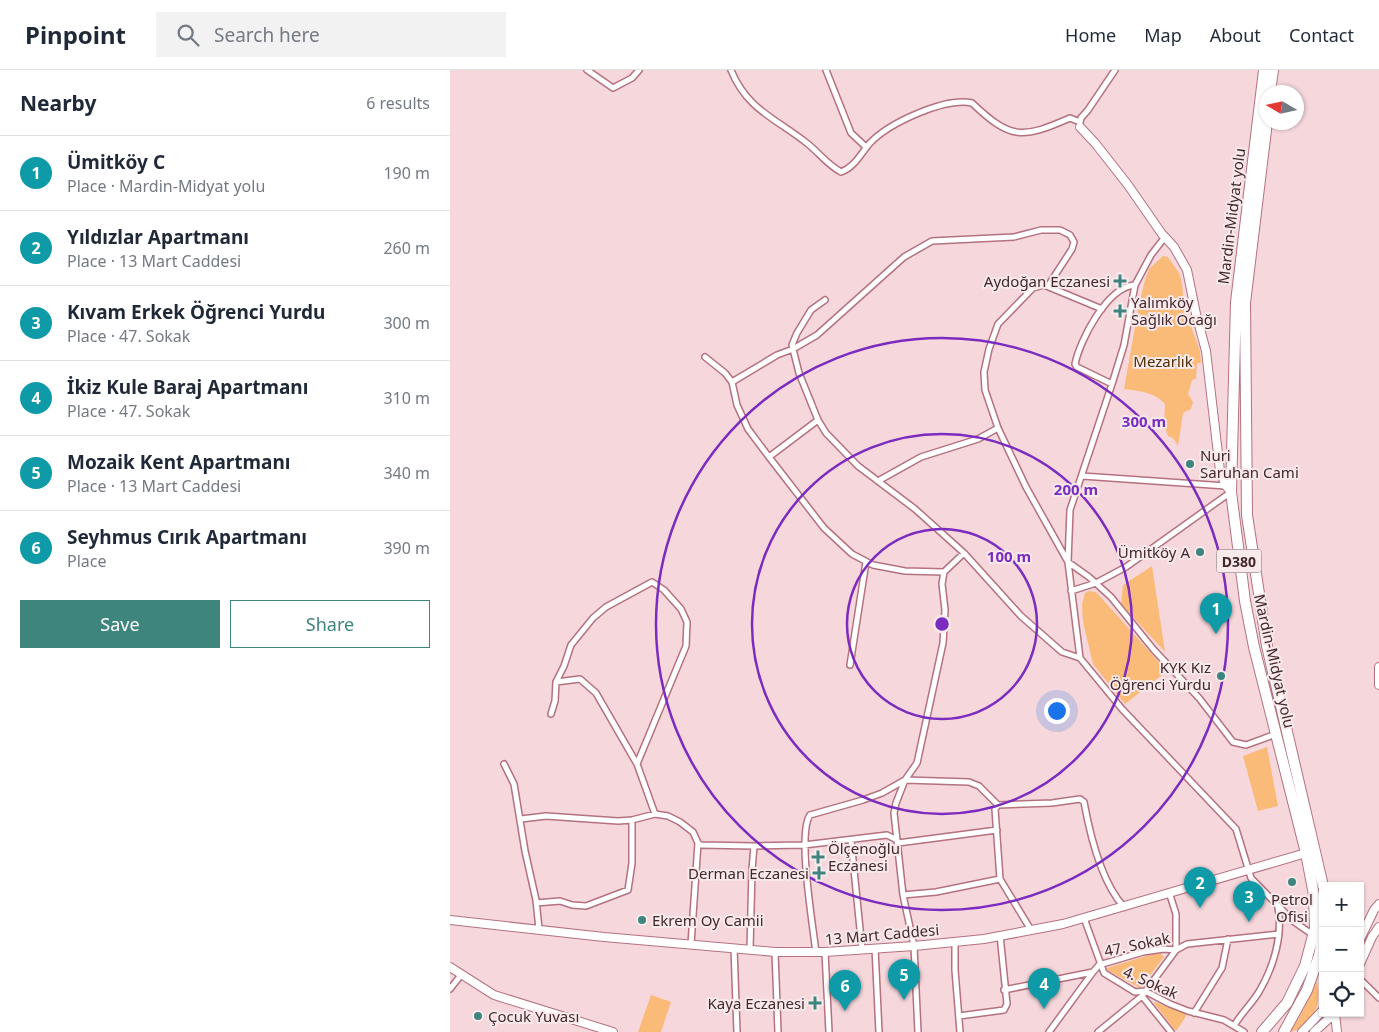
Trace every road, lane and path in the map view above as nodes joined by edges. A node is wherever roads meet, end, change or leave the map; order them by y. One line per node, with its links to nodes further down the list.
1 (587, 70): 2 (street)
2 (638, 70)
3 (731, 70): 11 (street)
4 (826, 70): 11 (street)
5 (1114, 70): 9 (street)
6 (1264, 70): 26 (highway, Mardin-Midyat yolu / D380)
7 (1273, 70): 8 (highway)
8 (1271, 85)
9 (1080, 125): 11 (street); 12 (street)
10 (1266, 130): 56 (highway, Mardin-Midyat yolu / D380)
11 (866, 148)
12 (1165, 237): 13 (street); 26 (street)
13 (1135, 285): 16 (street); 20 (street)
14 (1048, 286): 16 (street); 17 (street); 22 (street)
15 (825, 300): 17 (street)
16 (1102, 309): 20 (street)
17 (793, 350): 19 (street); 21 (street)
18 (705, 356): 19 (street)
19 (732, 382): 23 (street)
20 (1112, 384): 24 (street)
21 (818, 420): 23 (street); 25 (street)
22 (998, 428): 25 (street); 29 (street)
23 (769, 457): 28 (street)
24 (1082, 476): 26 (street); 29 (street)
25 (878, 481): 27 (street)
26 (1229, 489): 31 (street); 39 (highway, Mardin-Midyat yolu / D380)
27 (964, 553): 30 (street); 33 (street)
28 (866, 562): 30 (street); 34 (street)
29 (1068, 562): 31 (street); 32 (street)
30 (944, 572): 42 (street)
31 (1096, 583): 32 (street); 39 (street)
32 (1072, 591): 33 (street)
33 (1080, 658): 54 (street)
34 (850, 665)
35 (1379, 667): 37 (street)
36 (556, 682): 38 (street); 41 (street); 41 (street)
37 (1379, 685)
38 (551, 714)
39 (1277, 734): 53 (highway, Mardin-Midyat yolu / D380)
40 (504, 764): 45 (street)
41 (637, 764): 44 (street)
42 (905, 780): 43 (street); 49 (street); 51 (street)
43 (998, 805): 47 (street); 62 (street)
44 (655, 814): 46 (street); 50 (street)
45 (521, 819): 46 (street); 59 (street)
46 (632, 820): 59 (street)
47 (997, 830): 49 (street); 55 (street)
48 (851, 840): 49 (street); 51 (street); 79 (street)
49 (897, 841): 58 (street)
50 (698, 843): 52 (street); 74 (street)
51 (804, 845): 52 (street); 83 (street)
52 (754, 846): 78 (street)
53 (1306, 853): 54 (street, 13 Mart Caddesi); 70 (highway, Mardin-Midyat yolu / D380)
54 (1249, 870): 57 (street, 13 Mart Caddesi); 61 (street)
55 (1000, 879): 58 (street); 67 (street)
56 (1322, 882)
57 (1169, 892): 62 (street, 13 Mart Caddesi); 80 (street)
58 (903, 895): 75 (street)
59 (536, 903): 66 (street)
60 (1379, 904): 68 (street)
61 (1277, 906): 69 (street); 70 (street)
62 (1124, 907): 63 (street, 13 Mart Caddesi)
63 (1084, 918): 67 (street, 13 Mart Caddesi); 85 (street, 4. Sokak)
64 (450, 920): 66 (street, 13 Mart Caddesi)
65 (1379, 927): 84 (street)
66 (539, 929): 74 (street, 13 Mart Caddesi)
67 (1031, 930): 71 (street, 13 Mart Caddesi)
68 (1364, 931)
69 (1279, 934): 72 (street, 47. Sokak); 99 (street)
70 (1318, 934): 111 (highway, Mardin-Midyat yolu / D380); 112 (highway, Mardin-Midyat yolu / D380)
71 (1000, 935): 73 (street, 13 Mart Caddesi); 91 (street)
72 (1228, 939): 80 (street, 47. Sokak); 94 (street)
73 (955, 942): 75 (street, 13 Mart Caddesi); 96 (street)
74 (691, 944): 76 (street, 13 Mart Caddesi)
75 (914, 946): 77 (street, 13 Mart Caddesi); 105 (street)
76 (734, 947): 78 (street, 13 Mart Caddesi); 101 (street)
77 (874, 948): 79 (street, 13 Mart Caddesi); 104 (street)
78 (750, 949): 81 (street, 13 Mart Caddesi)
79 (862, 949): 82 (street, 13 Mart Caddesi)
80 (1176, 950): 85 (street, 47. Sokak); 92 (street)
81 (775, 952): 83 (street, 13 Mart Caddesi); 102 (street)
82 (825, 952): 83 (street, 13 Mart Caddesi); 103 (street)
83 (816, 953)
84 (1364, 955)
85 (1099, 965): 87 (street, 47. Sokak); 92 (street, 4. Sokak)
86 (450, 967): 88 (street)
87 (1093, 972): 91 (street, 47. Sokak); 107 (street)
88 (461, 975): 90 (street); 100 (street)
89 (1364, 983): 93 (street)
90 (450, 988)
91 (1004, 990): 96 (street)
92 (1144, 994): 94 (street, 4. Sokak); 108 (street); 109 (street)
93 (1379, 998)
94 (1194, 1013): 99 (street, 4. Sokak)
95 (1319, 1014): 113 (street)
96 (959, 1016): 106 (street)
97 (1332, 1017): 114 (street)
98 (1336, 1017): 115 (street)
99 (1234, 1026): 110 (street, 4. Sokak)
100 (613, 1032)
101 (737, 1032)
102 (778, 1032)
103 (829, 1032)
104 (879, 1032)
105 (918, 1032)
106 (960, 1032)
107 (1049, 1032)
108 (1098, 1032)
109 (1171, 1032)
110 (1244, 1032)
111 (1262, 1032)
112 (1284, 1032)
113 (1302, 1032)
114 (1314, 1032)
115 (1338, 1032)

